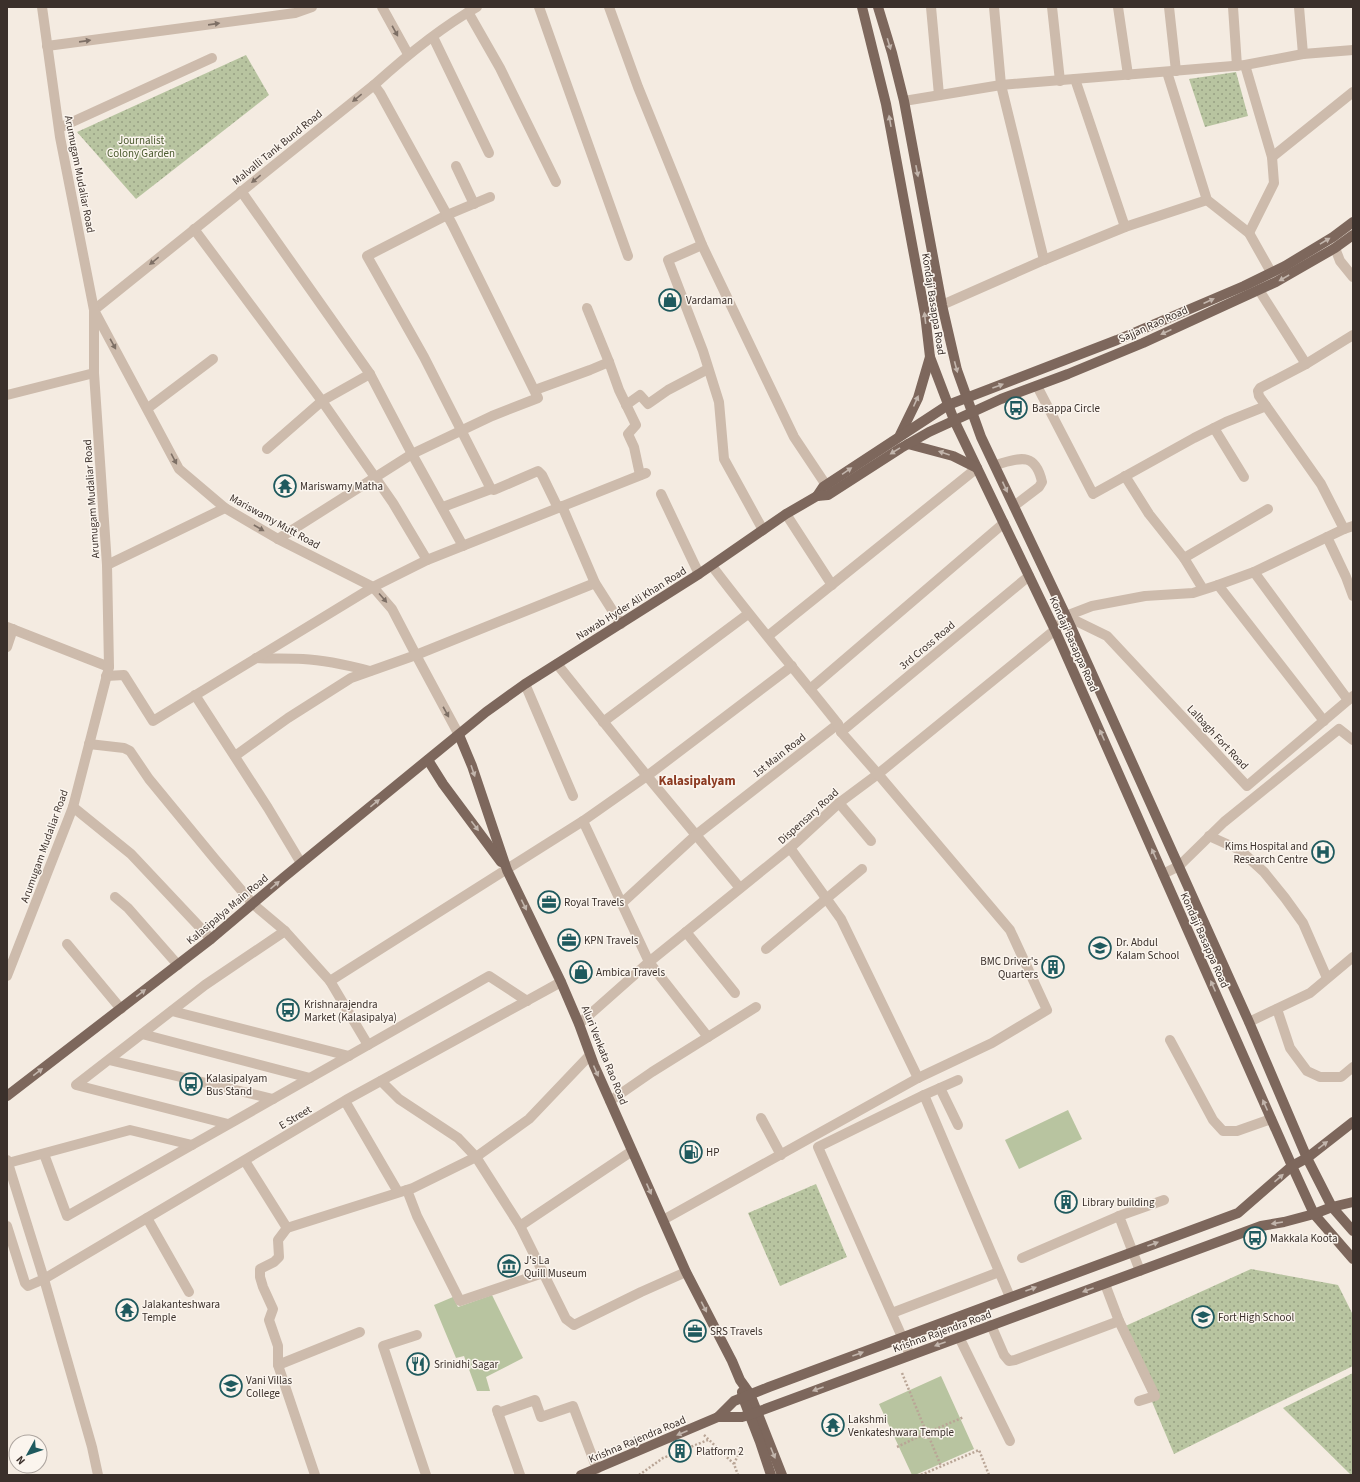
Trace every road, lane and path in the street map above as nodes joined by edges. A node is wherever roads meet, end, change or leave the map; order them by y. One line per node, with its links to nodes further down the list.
1 (42, 7): 17 (street, Arumugam Mudaliar Road)
2 (312, 7): 17 (street, one-way to 2)
3 (382, 7): 19 (street, one-way to 19)
4 (540, 7): 49 (street)
5 (609, 7): 47 (street)
6 (862, 7): 58 (main road, Kondaji Basappa Road, one-way to 6)
7 (878, 7): 31 (main road, Kondaji Basappa Road, one-way to 31)
8 (930, 7): 30 (street)
9 (994, 7): 28 (street)
10 (1052, 7): 26 (street)
11 (1118, 7): 24 (street)
12 (1169, 7): 23 (street)
13 (1233, 7): 22 (street)
14 (1299, 7): 20 (street)
15 (473, 9): 16 (street, Malvalli Tank Bund Road); 36 (street)
16 (433, 37): 19 (street, Malvalli Tank Bund Road); 33 (street)
17 (47, 46): 32 (street, Arumugam Mudaliar Road)
18 (1353, 50): 20 (street)
19 (408, 54): 27 (street, Malvalli Tank Bund Road)
20 (1303, 54): 22 (street)
21 (212, 58): 32 (street)
22 (1241, 66): 23 (street); 34 (street)
23 (1171, 71): 24 (street); 39 (street)
24 (1128, 75): 25 (street)
25 (1075, 79): 26 (street); 43 (street)
26 (1060, 81): 28 (street)
27 (374, 85): 37 (street, Malvalli Tank Bund Road, one-way to 37); 41 (street)
28 (1001, 85): 30 (street); 50 (street)
29 (1353, 92): 34 (street)
30 (940, 95): 31 (street)
31 (904, 101): 54 (main road, Kondaji Basappa Road, one-way to 54)
32 (59, 128): 56 (street, Arumugam Mudaliar Road)
33 (489, 153)
34 (1272, 157): 45 (street)
35 (456, 166): 40 (street)
36 (556, 182)
37 (241, 191): 44 (street, Malvalli Tank Bund Road); 64 (street)
38 (490, 197): 40 (street)
39 (1207, 200): 43 (street); 45 (street)
40 (474, 204): 41 (street)
41 (447, 215): 66 (street); 77 (street)
42 (1353, 222): 51 (main road, Nawab Hyder Ali Khan Road, one-way to 42)
43 (1125, 227): 50 (street)
44 (194, 229): 56 (street, Malvalli Tank Bund Road, one-way to 56); 69 (street)
45 (1249, 233): 51 (street)
46 (1353, 235): 48 (main road, Sajjan Rao Road)
47 (702, 245): 62 (street); 87 (street)
48 (1335, 248): 52 (street); 53 (main road, Sajjan Rao Road, one-way to 53)
49 (628, 256)
50 (1044, 260): 54 (street)
51 (1271, 272): 68 (main road, Nawab Hyder Ali Khan Road, one-way to 51)
52 (1353, 277)
53 (1259, 290): 61 (street); 65 (main road, Sajjan Rao Road, one-way to 65)
54 (942, 305): 68 (main road, Kondaji Basappa Road, one-way to 68)
55 (587, 308): 60 (street)
56 (94, 310): 63 (street, Arumugam Mudaliar Road); 73 (street, Mariswamy Mutt Road, one-way to 73)
57 (1353, 335): 61 (street)
58 (930, 357): 71 (main road, Kondaji Basappa Road); 78 (main road, one-way to 58)
59 (213, 359): 73 (street)
60 (609, 362): 66 (street); 70 (street)
61 (1306, 364): 72 (street)
62 (708, 369): 70 (street); 99 (street)
63 (94, 373): 67 (street); 105 (street, Arumugam Mudaliar Road)
64 (370, 374): 69 (street); 81 (street)
65 (1037, 386): 74 (main road, Sajjan Rao Road); 84 (street)
66 (534, 390): 77 (street)
67 (7, 395)
68 (966, 397): 71 (main road, Nawab Hyder Ali Khan Road); 74 (main road, Kondaji Basappa Road)
69 (322, 400): 80 (street); 86 (street)
70 (626, 404): 93 (street)
71 (948, 405): 75 (main road, Kondaji Basappa Road); 78 (main road, Nawab Hyder Ali Khan Road)
72 (1266, 406): 76 (street); 98 (street)
73 (148, 408): 94 (street, Mariswamy Mutt Road, one-way to 94)
74 (972, 412): 75 (main road, Sajjan Rao Road); 82 (main road, Kondaji Basappa Road)
75 (954, 420): 79 (main road, Nawab Hyder Ali Khan Road); 83 (main road, Kondaji Basappa Road)
76 (1214, 428): 84 (street); 85 (street)
77 (460, 431): 81 (street); 88 (street)
78 (899, 437): 87 (main road, Nawab Hyder Ali Khan Road, one-way to 78)
79 (908, 444): 83 (main road, one-way to 79); 90 (main road, Nawab Hyder Ali Khan Road, one-way to 90)
80 (267, 449)
81 (412, 454): 86 (street); 92 (street)
82 (995, 465): 91 (main road, Kondaji Basappa Road, one-way to 91); 91 (street)
83 (977, 468): 97 (main road, Kondaji Basappa Road); 111 (street)
84 (1125, 476): 103 (street)
85 (1244, 477)
86 (375, 479): 101 (street); 104 (street)
87 (826, 485): 90 (main road, Nawab Hyder Ali Khan Road)
88 (491, 489): 92 (street); 93 (street)
89 (661, 494): 108 (street)
90 (817, 496): 96 (main road, Nawab Hyder Ali Khan Road)
91 (1014, 506): 117 (main road, Kondaji Basappa Road)
92 (443, 507): 102 (street)
93 (560, 507): 102 (street); 110 (street)
94 (225, 508): 101 (street, Mariswamy Mutt Road, one-way to 101); 105 (street)
95 (1268, 509): 103 (street)
96 (786, 514): 99 (main road, Nawab Hyder Ali Khan Road); 111 (street)
97 (1004, 523): 109 (main road, Kondaji Basappa Road); 130 (street)
98 (1348, 528): 100 (street)
99 (763, 530): 106 (main road, Nawab Hyder Ali Khan Road)
100 (1327, 537): 107 (street); 115 (street)
101 (278, 539): 113 (street, Mariswamy Mutt Road)
102 (463, 546): 104 (street)
103 (1184, 558): 114 (street)
104 (427, 560): 113 (street)
105 (107, 565): 127 (street, Arumugam Mudaliar Road)
106 (712, 566): 108 (main road, Nawab Hyder Ali Khan Road); 116 (street)
107 (1254, 572): 112 (street); 132 (street)
108 (699, 574): 118 (main road, Nawab Hyder Ali Khan Road)
109 (1029, 576): 120 (main road, Kondaji Basappa Road); 135 (street, 3rd Cross Road)
110 (595, 582): 118 (street); 123 (street)
111 (832, 585): 121 (street)
112 (1218, 585): 114 (street); 133 (street)
113 (373, 587): 123 (street, Mariswamy Mutt Road, one-way to 123); 124 (street)
114 (1203, 589): 117 (street)
115 (1353, 596)
116 (748, 614): 121 (street); 134 (street)
117 (1066, 616): 120 (street, Dispensary Road); 133 (street, Lalbagh Fort Road); 152 (main road, Kondaji Basappa Road)
118 (621, 624): 125 (main road, Nawab Hyder Ali Khan Road)
119 (10, 628): 122 (street); 127 (street)
120 (1055, 630): 141 (street, Dispensary Road); 155 (main road, Kondaji Basappa Road, one-way to 120)
121 (768, 636): 126 (street)
122 (7, 647)
123 (416, 655): 128 (street); 136 (street, Mariswamy Mutt Road, one-way to 136)
124 (256, 658): 128 (street); 131 (street)
125 (558, 664): 129 (main road, Nawab Hyder Ali Khan Road); 134 (street)
126 (792, 666): 130 (street); 142 (street)
127 (108, 671): 131 (street); 138 (street, Arumugam Mudaliar Road)
128 (370, 672): 139 (street)
129 (525, 684): 136 (main road, Nawab Hyder Ali Khan Road); 143 (street)
130 (810, 689): 135 (street)
131 (195, 695): 139 (street)
132 (1351, 698): 133 (street, Lalbagh Fort Road)
133 (1324, 721)
134 (603, 722): 142 (street)
135 (840, 728): 141 (street); 147 (street, 1st Main Road)
136 (459, 735): 140 (main road, Kalasipalya Main Road); 154 (main road, Aluri Venkata Rao Road, one-way to 154)
137 (1353, 740): 148 (street)
138 (89, 744): 145 (street, Arumugam Mudaliar Road); 160 (street)
139 (235, 756): 151 (street)
140 (428, 760): 151 (main road, Kalasipalya Main Road, one-way to 140); 154 (main road, one-way to 154)
141 (878, 774): 144 (street, Dispensary Road); 190 (street)
142 (647, 776): 146 (street); 147 (street)
143 (573, 796)
144 (839, 803): 149 (street); 150 (street, Dispensary Road)
145 (73, 807): 163 (street); 169 (street, Arumugam Mudaliar Road)
146 (583, 821): 154 (street); 159 (street)
147 (696, 835): 156 (street); 159 (street, 1st Main Road)
148 (1209, 836): 152 (street); 170 (street)
149 (871, 840)
150 (790, 848): 156 (street, Dispensary Road); 158 (street)
151 (301, 863): 160 (main road, Kalasipalya Main Road, one-way to 151)
152 (1179, 866): 155 (street); 179 (main road, Kondaji Basappa Road)
153 (862, 869): 158 (street)
154 (507, 870): 171 (street); 172 (main road, Aluri Venkata Rao Road, one-way to 172)
155 (1163, 874): 200 (main road, Kondaji Basappa Road, one-way to 155)
156 (740, 888): 162 (street, Dispensary Road)
157 (115, 897): 168 (street)
158 (826, 898): 165 (street); 190 (street)
159 (622, 903): 167 (street)
160 (253, 904): 161 (street); 163 (main road, Kalasipalya Main Road)
161 (285, 931): 171 (street); 178 (street)
162 (686, 932): 167 (street, Dispensary Road); 173 (street)
163 (211, 940): 168 (main road, Kalasipalya Main Road)
164 (67, 944): 176 (street)
165 (766, 950)
166 (1353, 956): 170 (street)
167 (649, 962): 180 (street, Dispensary Road); 182 (street)
168 (178, 965): 176 (main road, Kalasipalya Main Road, one-way to 168)
169 (7, 976)
170 (1328, 978): 177 (street)
171 (330, 981): 184 (street)
172 (561, 982): 174 (street, E Street); 180 (main road, Aluri Venkata Rao Road)
173 (735, 993)
174 (527, 1001): 184 (street); 192 (street, E Street)
175 (756, 1007): 182 (street)
176 (121, 1009): 195 (main road, Kalasipalya Main Road, one-way to 176)
177 (1276, 1009): 179 (street); 188 (street)
178 (172, 1011): 181 (street); 186 (street)
179 (1249, 1022): 209 (main road, Kondaji Basappa Road)
180 (579, 1024): 185 (main road, Aluri Venkata Rao Road)
181 (142, 1034): 187 (street); 189 (street)
182 (708, 1037): 198 (street)
183 (1170, 1040): 200 (street)
184 (368, 1045): 186 (street)
185 (590, 1055): 198 (main road, Aluri Venkata Rao Road, one-way to 198); 208 (street)
186 (350, 1056): 189 (street)
187 (109, 1060): 196 (street); 202 (street)
188 (1353, 1067)
189 (310, 1078): 196 (street)
190 (918, 1078): 207 (street)
191 (958, 1080): 193 (street)
192 (381, 1081): 197 (street, E Street); 208 (street)
193 (940, 1088): 194 (street); 203 (street)
194 (924, 1095): 230 (street); 236 (street)
195 (7, 1096)
196 (273, 1099): 202 (street)
197 (345, 1101): 210 (street, E Street); 213 (street)
198 (610, 1101): 205 (main road, Aluri Venkata Rao Road)
199 (762, 1118): 207 (street)
200 (1271, 1119): 212 (main road, Kondaji Basappa Road)
201 (1353, 1122): 209 (main road, Krishna Rajendra Road, one-way to 201)
202 (228, 1124): 204 (street)
203 (958, 1125)
204 (192, 1145): 206 (street); 206 (street)
205 (632, 1151): 220 (main road, Aluri Venkata Rao Road, one-way to 220); 222 (street)
206 (44, 1154): 211 (street)
207 (781, 1154): 220 (street)
208 (476, 1157): 213 (street); 222 (street)
209 (1307, 1158): 212 (main road, Krishna Rajendra Road); 216 (main road, Kondaji Basappa Road)
210 (245, 1161): 219 (street, E Street); 223 (street)
211 (8, 1162): 232 (street)
212 (1292, 1166): 217 (main road, Kondaji Basappa Road); 225 (main road, Krishna Rajendra Road, one-way to 212)
213 (402, 1191): 223 (street); 231 (street)
214 (1164, 1200): 218 (street)
215 (1353, 1202): 216 (main road, Krishna Rajendra Road)
216 (1332, 1206): 217 (main road, Krishna Rajendra Road); 224 (main road, Kondaji Basappa Road)
217 (1314, 1214): 227 (main road, Kondaji Basappa Road); 228 (main road, Krishna Rajendra Road, one-way to 228)
218 (1119, 1216): 225 (street); 226 (street)
219 (147, 1218): 232 (street, E Street); 234 (street)
220 (663, 1220): 229 (main road, Aluri Venkata Rao Road)
221 (7, 1226): 232 (street, E Street)
222 (520, 1226): 231 (street)
223 (287, 1228): 244 (street)
224 (1353, 1231)
225 (1132, 1252): 228 (street); 235 (main road, Krishna Rajendra Road, one-way to 225)
226 (1022, 1258)
227 (1353, 1259)
228 (1140, 1271): 233 (main road, Krishna Rajendra Road)
229 (686, 1272): 231 (street); 246 (main road, Aluri Venkata Rao Road, one-way to 246)
230 (1000, 1272): 235 (street); 236 (street)
231 (543, 1273)
232 (44, 1279): 263 (street)
233 (1105, 1284): 237 (street); 238 (main road, Krishna Rajendra Road, one-way to 238)
234 (189, 1292)
235 (1010, 1297): 241 (main road, Krishna Rajendra Road)
236 (892, 1313): 241 (street)
237 (1120, 1320): 238 (street); 247 (street)
238 (991, 1325): 242 (main road, Krishna Rajendra Road)
239 (360, 1332): 244 (street)
240 (417, 1335): 265 (street)
241 (903, 1337): 243 (street); 246 (main road, Krishna Rajendra Road, one-way to 241)
242 (959, 1337): 243 (main road, Krishna Rajendra Road, one-way to 243); 257 (street)
243 (910, 1355): 248 (main road, Krishna Rajendra Road, one-way to 248)
244 (278, 1365): 264 (street)
245 (902, 1373): 252 (path)
246 (746, 1396): 248 (main road, Aluri Venkata Rao Road); 250 (main road)
247 (1139, 1401)
248 (753, 1413): 250 (main road, Krishna Rajendra Road); 270 (main road); 271 (main road, Aluri Venkata Rao Road, one-way to 271)
249 (964, 1416): 253 (path)
250 (718, 1417): 251 (main road, Krishna Rajendra Road)
251 (697, 1426): 256 (path); 262 (main road, Krishna Rajendra Road, one-way to 262)
252 (925, 1429): 253 (path); 254 (path)
253 (931, 1431): 255 (path)
254 (922, 1435): 255 (path); 259 (path)
255 (929, 1437): 261 (path)
256 (708, 1440): 260 (path); 268 (path)
257 (1010, 1441)
258 (742, 1446): 260 (path)
259 (897, 1447)
260 (734, 1464): 269 (path)
261 (941, 1466): 272 (path); 273 (path)
262 (597, 1469): 266 (street); 267 (main road, Krishna Rajendra Road)
263 (98, 1475)
264 (315, 1475)
265 (426, 1475)
266 (520, 1475)
267 (581, 1475)
268 (639, 1475)
269 (738, 1475)
270 (771, 1475)
271 (782, 1475)
272 (921, 1475)
273 (989, 1475)

